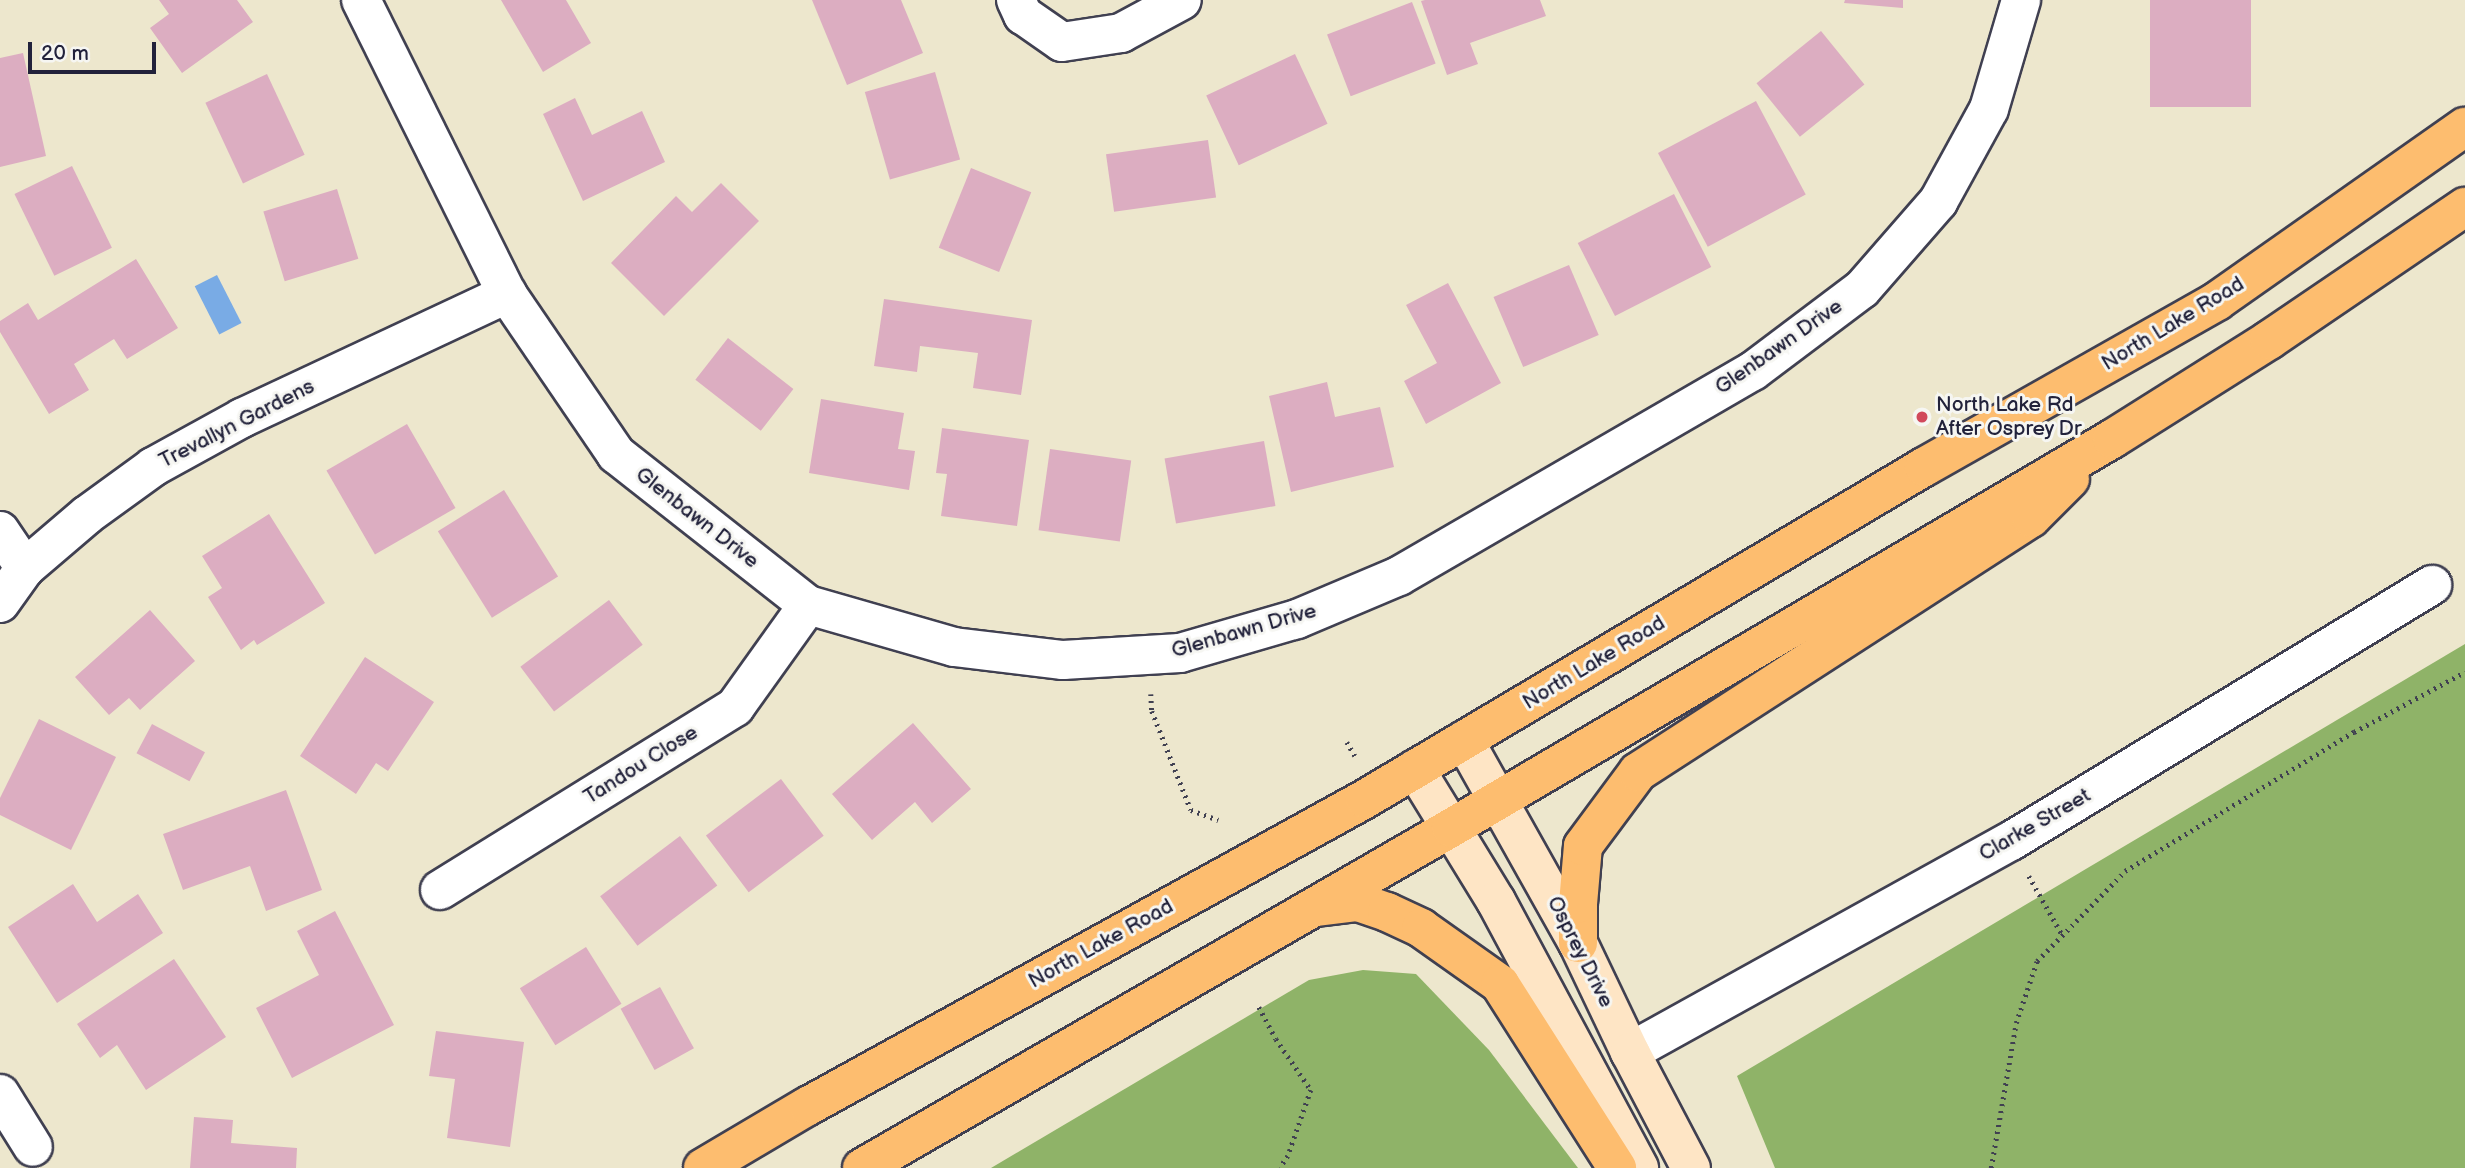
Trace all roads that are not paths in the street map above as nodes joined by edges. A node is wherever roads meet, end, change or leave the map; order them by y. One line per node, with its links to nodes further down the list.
1 (361, 0): 7 (street, Glenbawn Drive)
2 (1016, 0): 3 (street)
3 (1182, 0)
4 (2021, 0): 13 (street, Glenbawn Drive)
5 (2465, 127): 14 (main road, North Lake Road)
6 (2465, 207): 8 (main road)
7 (507, 294): 10 (street, Trevallyn Gardens); 13 (street, Glenbawn Drive)
8 (2112, 439): 16 (main road); 20 (main road)
9 (0, 531): 10 (street)
10 (25, 568): 12 (street, Trevallyn Gardens)
11 (2432, 585): 21 (street, Clarke Street)
12 (0, 603)
13 (808, 605): 18 (street, Tandou Close)
14 (1464, 740): 15 (main road, North Lake Road); 16 (street, Osprey Drive)
15 (1415, 769): 17 (street); 24 (main road, North Lake Road)
16 (1498, 800): 17 (main road); 20 (street, Osprey Drive)
17 (1451, 828): 19 (main road); 27 (street)
18 (440, 890)
19 (1313, 908): 25 (main road); 26 (main road)
20 (1578, 943): 21 (street, Osprey Drive)
21 (1630, 1052): 28 (street, Osprey Drive)
22 (0, 1094): 23 (street)
23 (33, 1147)
24 (703, 1168)
25 (862, 1168)
26 (1617, 1168)
27 (1639, 1168)
28 (1691, 1168)

